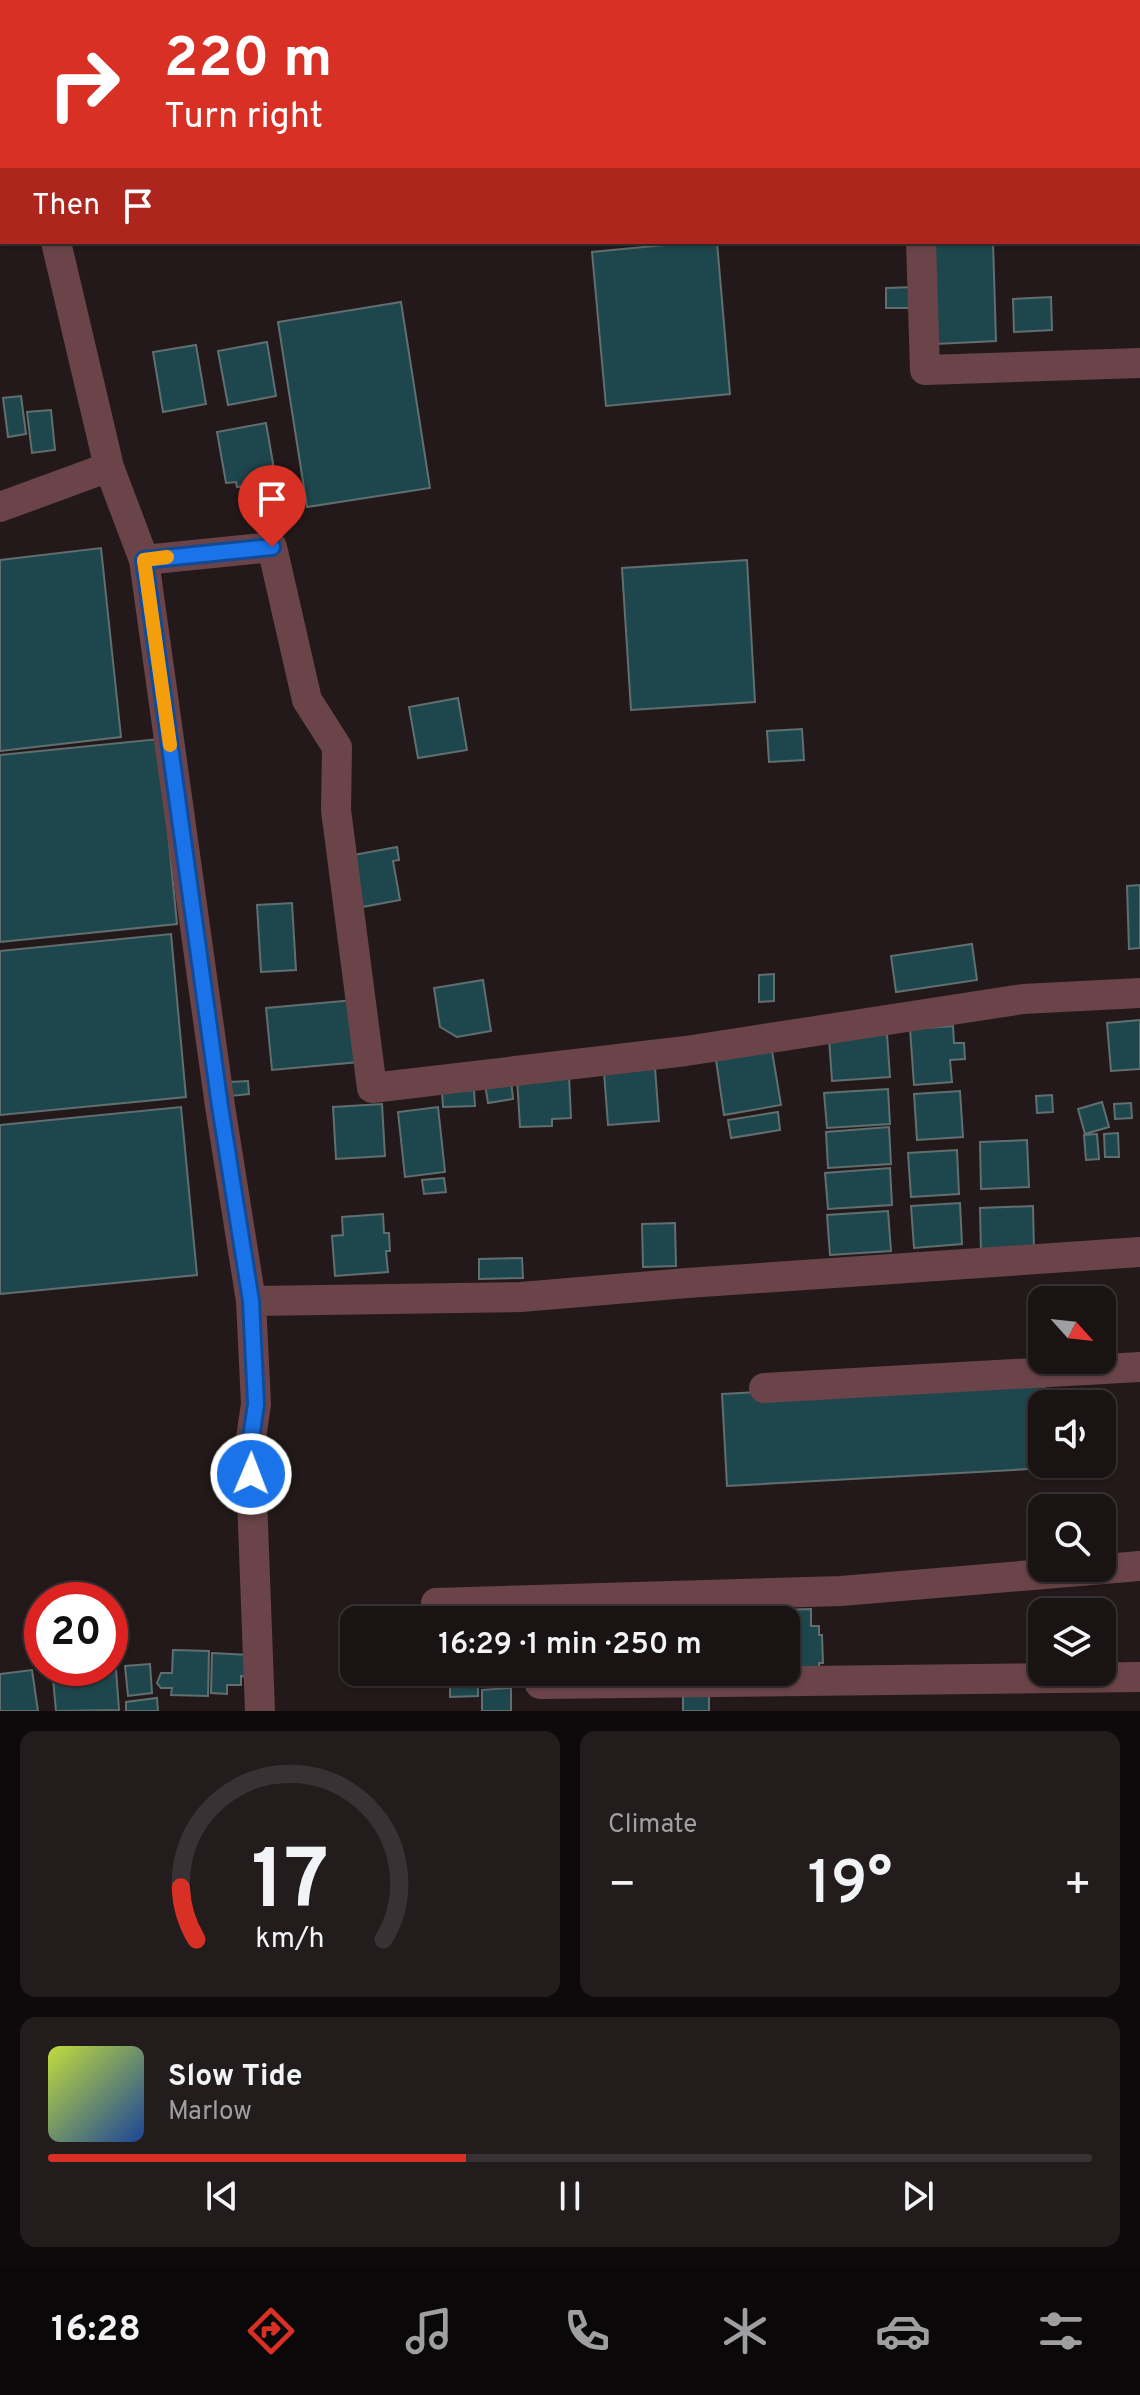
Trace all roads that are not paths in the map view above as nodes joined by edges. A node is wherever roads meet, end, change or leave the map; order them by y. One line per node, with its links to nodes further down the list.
1 (56, 244): 4 (lane)
2 (921, 244): 3 (lane)
3 (1140, 363)
4 (109, 467): 5 (lane); 6 (lane)
5 (0, 507)
6 (144, 560): 7 (lane); 9 (lane)
7 (1140, 993)
8 (1140, 1252): 9 (lane)
9 (251, 1301): 18 (lane)
10 (1140, 1367): 11 (lane)
11 (764, 1388)
12 (1140, 1566): 15 (lane)
13 (436, 1603): 14 (lane)
14 (480, 1606)
15 (602, 1606)
16 (1140, 1677): 17 (lane)
17 (800, 1681)
18 (260, 1711)

